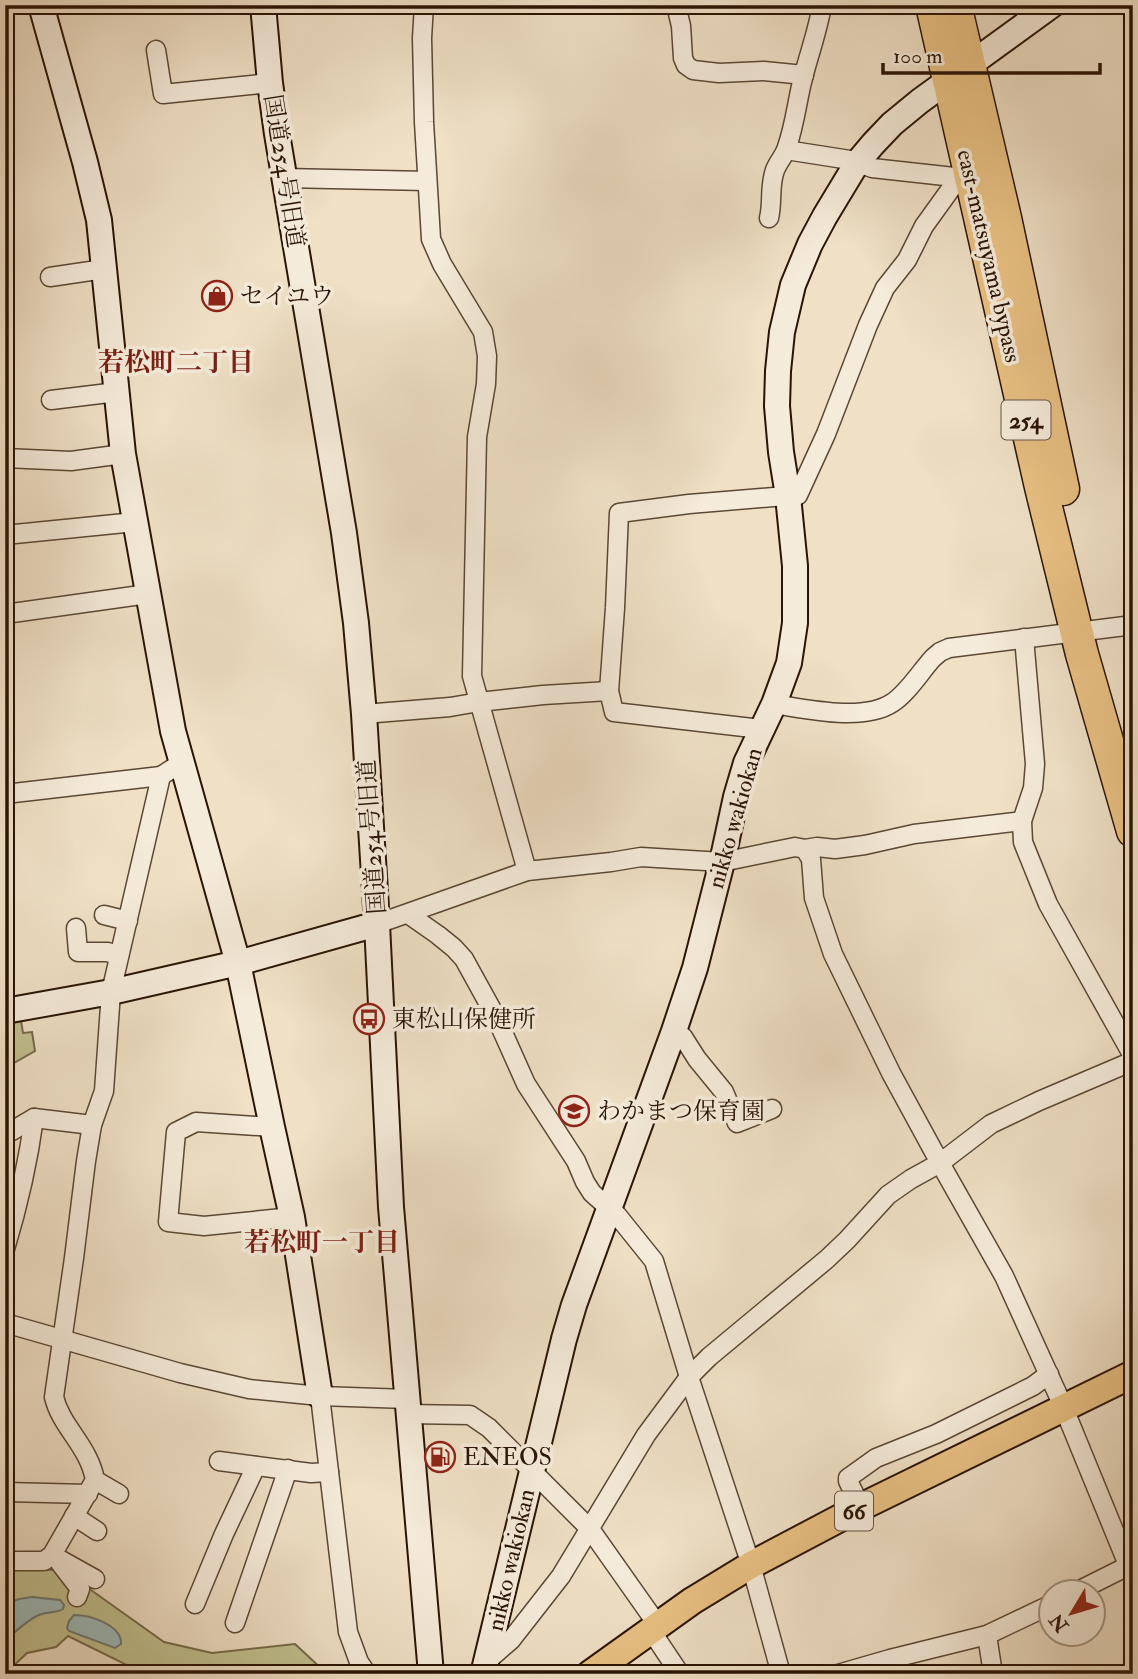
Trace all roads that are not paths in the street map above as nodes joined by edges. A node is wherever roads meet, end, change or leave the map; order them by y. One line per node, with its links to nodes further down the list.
1 (40, 5): 18 (street)
2 (263, 5): 12 (street, 国道254号旧道)
3 (424, 5): 16 (street)
4 (676, 5): 11 (street)
5 (822, 5): 11 (street)
6 (932, 5): 10 (highway, east-matsuyama bypass / 254)
7 (955, 5): 10 (highway, east-matsuyama bypass / 254)
8 (1052, 5): 10 (street, nikko wakiokan)
9 (156, 50): 12 (street)
10 (959, 72): 14 (street, nikko wakiokan); 30 (highway, east-matsuyama bypass / 254)
11 (804, 75): 13 (street)
12 (270, 83): 15 (street, 国道254号旧道)
13 (786, 150): 14 (street); 17 (street)
14 (857, 163): 24 (street, nikko wakiokan); 24 (street)
15 (284, 178): 16 (street); 35 (street, 国道254号旧道)
16 (427, 181): 33 (street)
17 (769, 218)
18 (104, 269): 19 (street); 20 (street)
19 (50, 277)
20 (117, 392): 21 (street); 22 (street)
21 (51, 400)
22 (124, 454): 23 (street); 25 (street)
23 (5, 458)
24 (788, 496): 32 (street); 34 (street, nikko wakiokan)
25 (135, 522): 26 (street); 27 (street)
26 (5, 535)
27 (148, 594): 28 (street); 38 (street)
28 (5, 614)
29 (1133, 625): 30 (street)
30 (1086, 632): 31 (street); 37 (highway, east-matsuyama bypass / 254); 42 (highway, east-matsuyama bypass / 254)
31 (1024, 638): 34 (street); 41 (street)
32 (608, 691): 33 (street); 36 (street)
33 (479, 702): 35 (street); 45 (street)
34 (774, 704): 36 (street, nikko wakiokan)
35 (364, 714): 49 (street, 国道254号旧道)
36 (761, 729): 44 (street, nikko wakiokan)
37 (1133, 762)
38 (181, 763): 39 (street); 52 (street)
39 (160, 776): 40 (street); 48 (street)
40 (5, 793)
41 (1022, 821): 43 (street); 56 (street)
42 (1133, 831)
43 (805, 849): 44 (street); 62 (street)
44 (722, 862): 45 (street); 55 (street, nikko wakiokan)
45 (527, 871): 46 (street)
46 (408, 914): 49 (street); 63 (street)
47 (104, 915): 48 (street)
48 (128, 921): 51 (street)
49 (377, 924): 52 (street); 72 (street, 国道254号旧道)
50 (76, 928): 51 (street)
51 (119, 956): 53 (street)
52 (238, 962): 53 (street); 60 (street)
53 (111, 992): 54 (street); 59 (street)
54 (5, 1011)
55 (674, 1031): 57 (street); 63 (street, nikko wakiokan)
56 (1133, 1058): 62 (street)
57 (772, 1109)
58 (34, 1118): 59 (street); 61 (street); 65 (street)
59 (92, 1125): 67 (street)
60 (272, 1127): 64 (street); 64 (street)
61 (5, 1135)
62 (940, 1163): 68 (street); 70 (street)
63 (609, 1208): 70 (street); 77 (street, nikko wakiokan)
64 (292, 1217): 71 (street)
65 (5, 1250)
66 (5, 1323): 67 (street)
67 (62, 1339): 71 (street); 79 (street)
68 (1048, 1374): 73 (street); 82 (street)
69 (1133, 1374): 73 (main road, 66)
70 (689, 1377): 84 (street); 88 (street)
71 (320, 1396): 72 (street); 78 (street)
72 (407, 1406): 77 (street); 101 (street, 国道254号旧道)
73 (1063, 1406): 82 (main road, 66); 89 (street)
74 (219, 1461): 75 (street)
75 (256, 1466): 76 (street); 93 (street)
76 (288, 1469): 78 (street); 95 (street)
77 (532, 1471): 84 (street); 99 (street, nikko wakiokan)
78 (328, 1472): 100 (street)
79 (91, 1487): 80 (street); 81 (street); 83 (street)
80 (5, 1492)
81 (119, 1494)
82 (861, 1507): 88 (main road, 66)
83 (74, 1516): 85 (street); 86 (street)
84 (590, 1529): 96 (street); 99 (street)
85 (97, 1531)
86 (54, 1556): 87 (street); 91 (street); 92 (street)
87 (5, 1561)
88 (751, 1565): 96 (main road, 66); 104 (street)
89 (1131, 1566): 90 (street)
90 (1105, 1578)
91 (95, 1579)
92 (77, 1597)
93 (195, 1604)
94 (1036, 1612): 97 (street)
95 (235, 1623)
96 (654, 1627): 102 (main road, 66); 103 (street)
97 (987, 1634): 98 (street); 106 (street)
98 (891, 1666): 105 (street)
99 (485, 1667)
100 (367, 1674)
101 (431, 1674)
102 (590, 1674)
103 (680, 1674)
104 (781, 1674)
105 (838, 1674)
106 (993, 1674)

